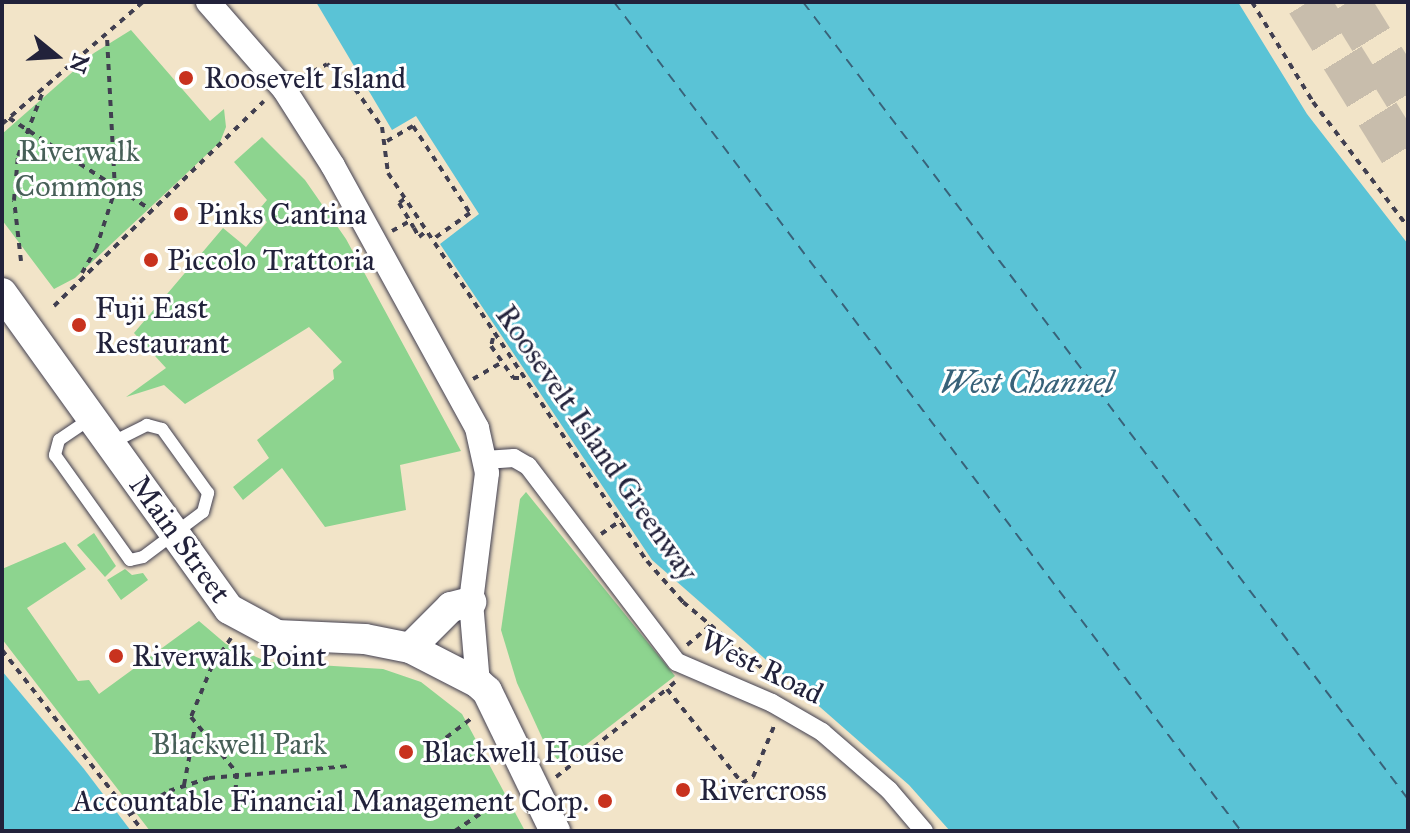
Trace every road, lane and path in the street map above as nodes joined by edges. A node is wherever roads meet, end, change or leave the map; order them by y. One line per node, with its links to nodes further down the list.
1 (143, 2): 4 (path)
2 (208, 2): 6 (street)
3 (1252, 2): 15 (path)
4 (107, 35): 5 (path); 11 (path)
5 (45, 87): 7 (path); 9 (path)
6 (284, 89): 10 (path, Roosevelt Island Greenway); 13 (path); 29 (street)
7 (9, 118): 8 (path); 9 (path)
8 (2, 124)
9 (25, 129): 11 (path); 19 (path)
10 (386, 141): 12 (path, Roosevelt Island Greenway); 18 (path)
11 (115, 190): 13 (path); 20 (path)
12 (404, 199): 14 (path); 16 (path, Roosevelt Island Greenway)
13 (151, 210): 20 (path)
14 (410, 221): 16 (path); 17 (path)
15 (1408, 227)
16 (426, 232): 18 (path, Roosevelt Island Greenway)
17 (387, 234)
18 (432, 240): 23 (path, Roosevelt Island Greenway)
19 (21, 261)
20 (79, 279): 22 (path)
21 (2, 293): 27 (street, Main Street)
22 (54, 306)
23 (493, 337): 24 (path); 25 (path, Roosevelt Island Greenway)
24 (503, 362): 25 (path); 26 (path)
25 (524, 378): 32 (path, Roosevelt Island Greenway)
26 (468, 383)
27 (93, 417): 28 (street, Main Street); 30 (lane)
28 (111, 443): 30 (street, Main Street); 30 (lane)
29 (485, 460): 31 (street); 37 (street, West Road)
30 (177, 535): 35 (street, Main Street)
31 (471, 602): 35 (street); 38 (street)
32 (711, 625): 33 (path); 40 (path, Roosevelt Island Greenway)
33 (698, 635)
34 (231, 638): 42 (path)
35 (410, 648): 38 (street, Main Street)
36 (2, 650): 50 (path)
37 (692, 668): 39 (path); 40 (street, West Road)
38 (478, 683): 53 (street)
39 (667, 689): 40 (path); 46 (path)
40 (781, 708): 54 (street, West Road)
41 (474, 717): 43 (path)
42 (195, 724): 45 (path); 47 (path)
43 (427, 752)
44 (350, 766): 45 (path)
45 (237, 773): 47 (path); 49 (path)
46 (553, 779)
47 (184, 786): 50 (path)
48 (511, 793): 52 (path)
49 (235, 796)
50 (130, 814): 51 (path)
51 (143, 831)
52 (455, 831)
53 (555, 831)
54 (924, 831)

